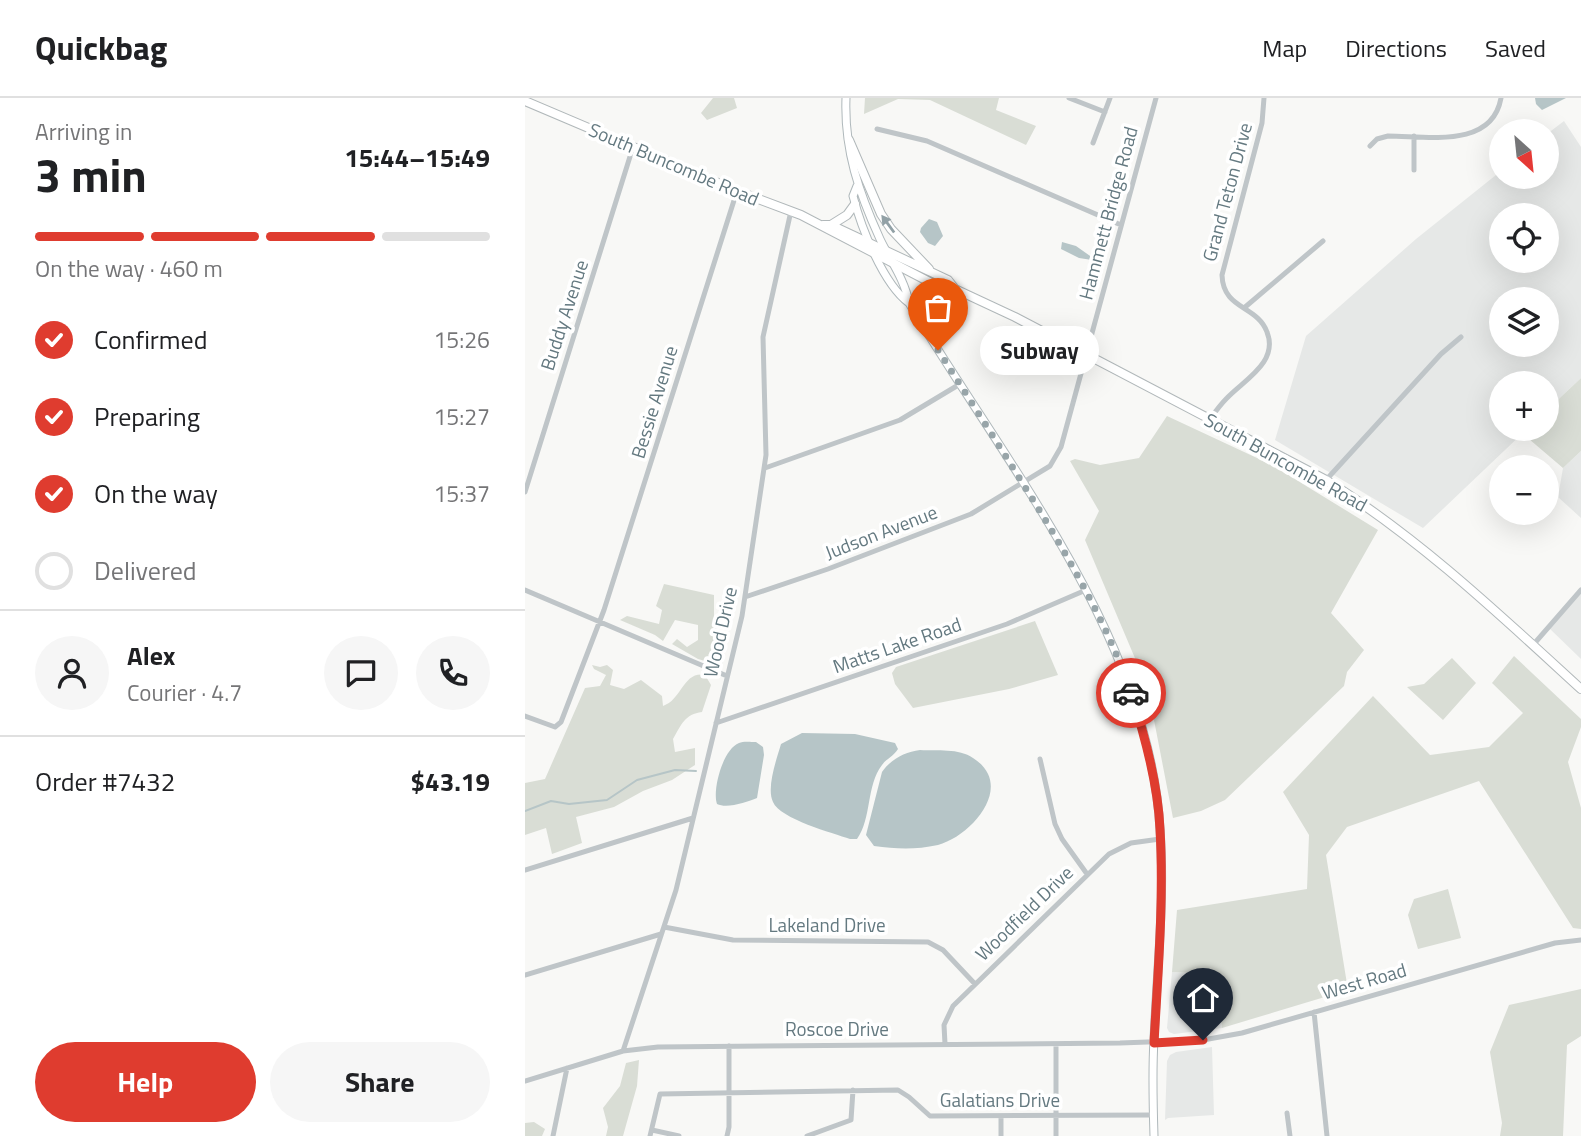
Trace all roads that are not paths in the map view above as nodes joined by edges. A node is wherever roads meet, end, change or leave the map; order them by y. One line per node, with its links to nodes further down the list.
1 (846, 98): 11 (main road)
2 (1069, 98): 8 (street)
3 (1110, 98): 8 (street)
4 (1156, 98): 21 (street, Hammett Bridge Road)
5 (1264, 98): 31 (street, Grand Teton Drive)
6 (1501, 98): 10 (street)
7 (526, 104): 14 (main road, South Buncombe Road)
8 (1105, 112): 12 (street)
9 (877, 129): 21 (street)
10 (1413, 136): 13 (street); 15 (street)
11 (849, 140): 16 (main road); 27 (main road, one-way to 11)
12 (1093, 144)
13 (1370, 146)
14 (633, 147): 17 (main road, South Buncombe Road); 40 (street, Buddy Avenue)
15 (1414, 170)
16 (857, 186): 18 (main road); 24 (main road)
17 (737, 191): 19 (main road, South Buncombe Road); 45 (street, Bessie Avenue)
18 (855, 204): 20 (main road); 23 (main road)
19 (791, 211): 20 (main road, South Buncombe Road); 37 (street, Wood Drive)
20 (827, 225): 23 (main road, South Buncombe Road); 25 (main road, South Buncombe Road)
21 (1121, 225): 34 (street, Hammett Bridge Road)
22 (1323, 241): 31 (street)
23 (870, 244): 24 (main road, South Buncombe Road); 25 (main road)
24 (887, 251): 26 (main road); 27 (main road, South Buncombe Road)
25 (876, 254): 26 (main road, South Buncombe Road); 30 (main road)
26 (891, 261): 28 (main road, South Buncombe Road); 30 (main road)
27 (934, 274): 29 (main road, South Buncombe Road)
28 (943, 289): 29 (main road, South Buncombe Road); 32 (main road)
29 (955, 289): 34 (main road, South Buncombe Road)
30 (909, 303): 32 (main road)
31 (1244, 308): 36 (street, Grand Teton Drive)
32 (926, 331): 35 (main road)
33 (1461, 337): 38 (street)
34 (1087, 354): 36 (main road, South Buncombe Road); 39 (street, Hammett Bridge Road)
35 (960, 384): 37 (street); 39 (main road)
36 (1210, 419): 38 (main road, South Buncombe Road)
37 (765, 468): 44 (street, Wood Drive)
38 (1326, 480): 46 (main road, South Buncombe Road)
39 (1023, 484): 42 (main road); 44 (street, Judson Avenue)
40 (525, 492)
41 (525, 590): 45 (street)
42 (1086, 590): 50 (street, Matts Lake Road); 53 (main road)
43 (1581, 590): 46 (street)
44 (745, 597): 47 (street, Wood Drive)
45 (599, 621): 47 (street); 49 (street, Bessie Avenue)
46 (1532, 645): 48 (main road, South Buncombe Road)
47 (727, 676): 50 (street, Wood Drive)
48 (1581, 689)
49 (525, 716)
50 (716, 723): 52 (street, Wood Drive)
51 (1040, 759): 55 (street)
52 (693, 818): 54 (street); 56 (street, Wood Drive)
53 (1160, 839): 55 (street, Woodfield Drive); 62 (main road)
54 (525, 870)
55 (1087, 874): 60 (street, Woodfield Drive)
56 (664, 928): 57 (street, Wood Drive); 60 (street, Lakeland Drive)
57 (661, 934): 59 (street); 66 (street, Wood Drive)
58 (1581, 940): 61 (street, West Road)
59 (525, 975)
60 (975, 984): 63 (street, Woodfield Drive)
61 (1314, 1012): 62 (street, West Road); 84 (street)
62 (1154, 1043): 64 (street, Roscoe Drive); 72 (main road)
63 (945, 1044): 64 (street, Roscoe Drive); 65 (street, Roscoe Drive)
64 (1056, 1044): 73 (street)
65 (729, 1046): 66 (street, Roscoe Drive); 70 (street)
66 (624, 1051): 67 (street, Roscoe Drive)
67 (567, 1068): 68 (street, Roscoe Drive); 76 (street)
68 (525, 1081)
69 (853, 1090): 70 (street, Galatians Drive); 74 (street, Galatians Drive); 79 (street)
70 (730, 1093): 75 (street, Galatians Drive); 78 (street)
71 (1287, 1113): 83 (street)
72 (1154, 1115): 73 (street, Galatians Drive); 82 (main road)
73 (1056, 1116): 74 (street, Galatians Drive); 81 (street)
74 (1000, 1117): 80 (street)
75 (651, 1133): 77 (street)
76 (553, 1136)
77 (679, 1136)
78 (727, 1136)
79 (807, 1136)
80 (1000, 1136)
81 (1056, 1136)
82 (1154, 1136)
83 (1290, 1136)
84 (1327, 1136)

